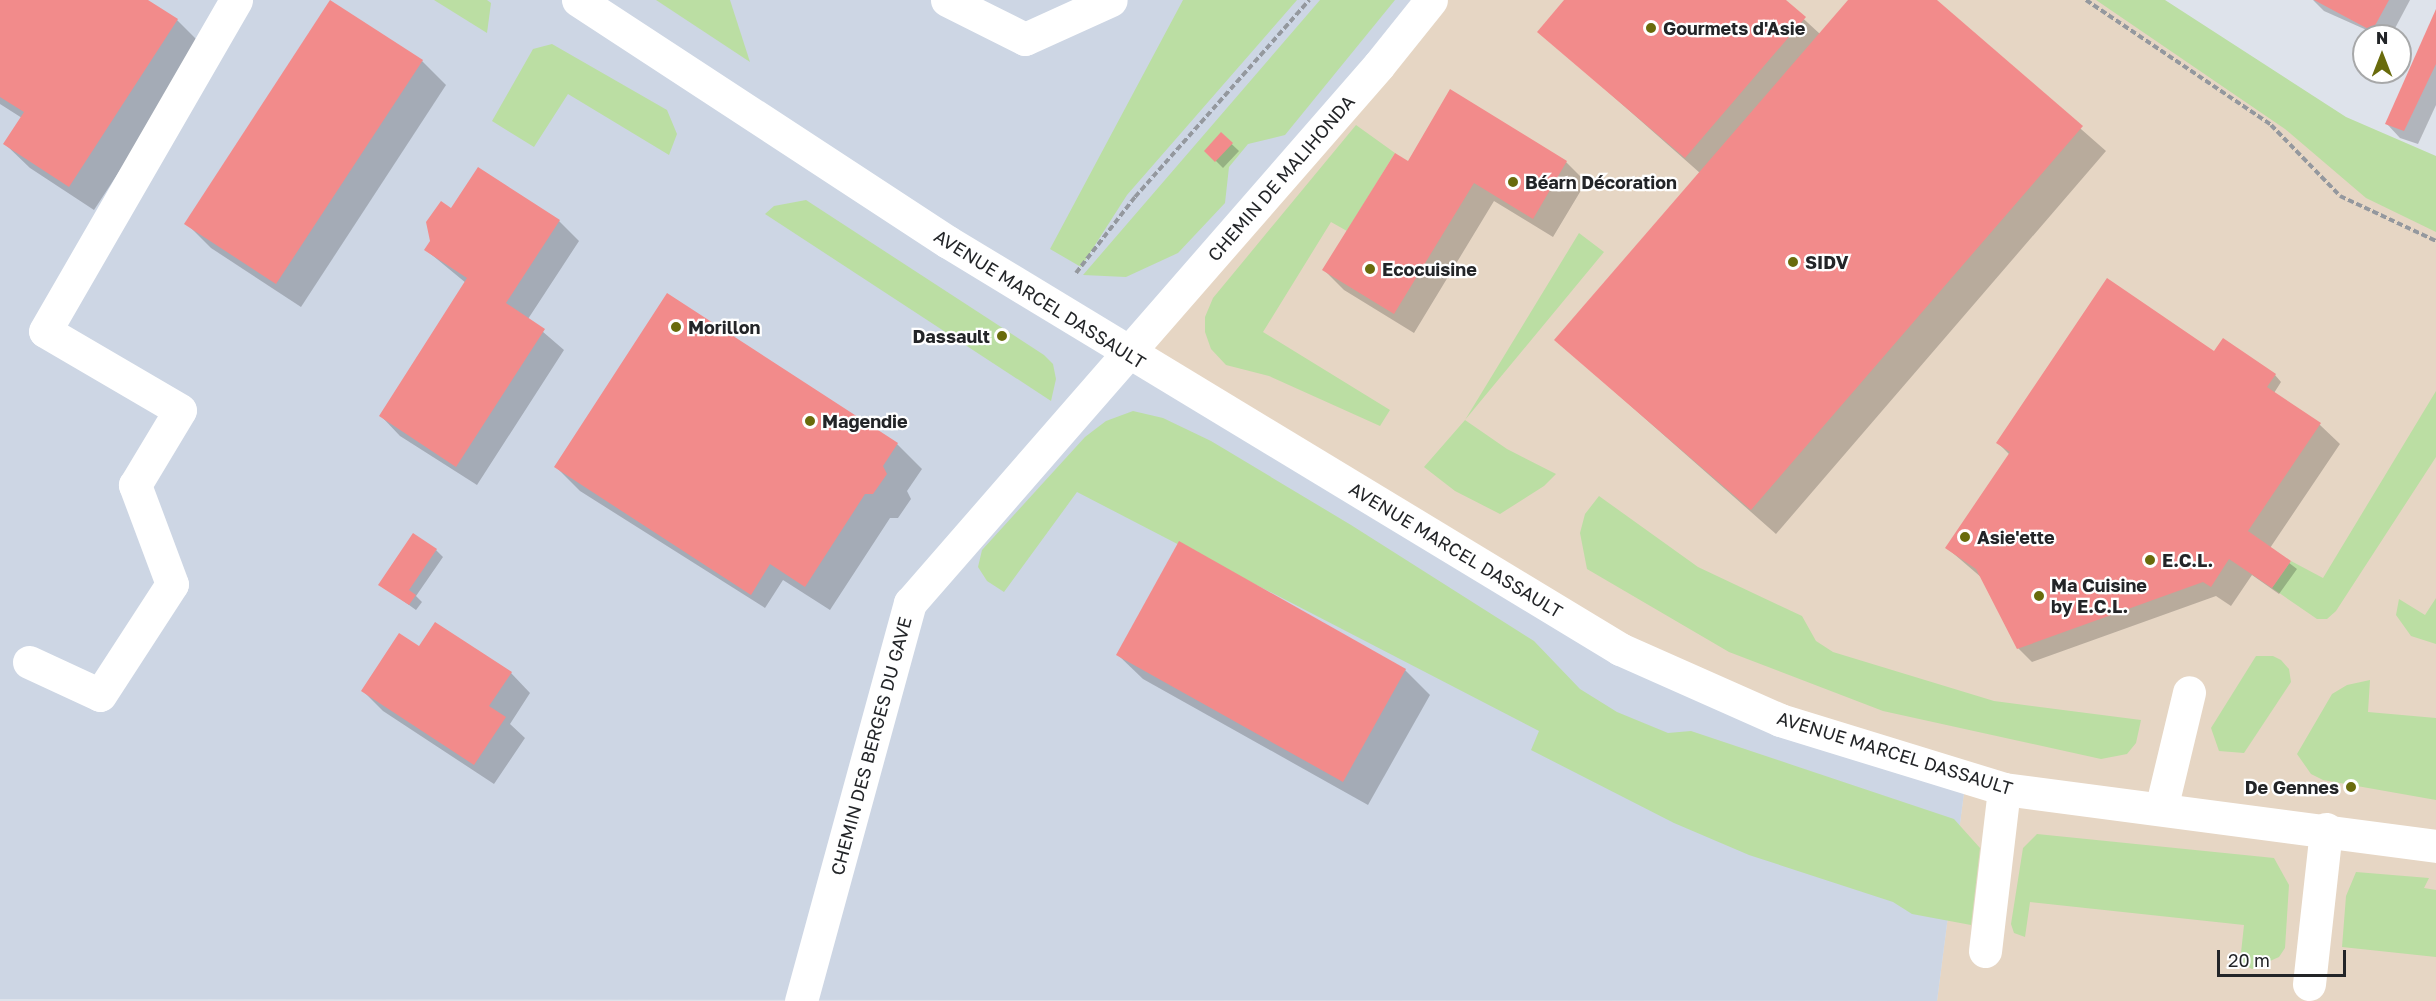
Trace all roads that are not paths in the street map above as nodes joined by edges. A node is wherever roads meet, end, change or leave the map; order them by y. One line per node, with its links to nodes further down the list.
1 (236, 0): 7 (street)
2 (578, 0): 6 (street, AVENUE MARCEL DASSAULT)
3 (946, 0): 4 (street)
4 (1111, 0)
5 (1431, 0): 6 (street, CHEMIN DE MALIHONDA)
6 (1129, 354): 9 (street, AVENUE MARCEL DASSAULT); 15 (street, CHEMIN DES BERGES DU GAVE)
7 (29, 662)
8 (2189, 692): 10 (street)
9 (2004, 789): 10 (street, AVENUE MARCEL DASSAULT); 13 (street)
10 (2161, 809): 11 (street, AVENUE MARCEL DASSAULT)
11 (2326, 829): 12 (street, AVENUE MARCEL DASSAULT); 14 (street)
12 (2436, 846)
13 (1985, 951)
14 (2309, 984)
15 (801, 1001)

